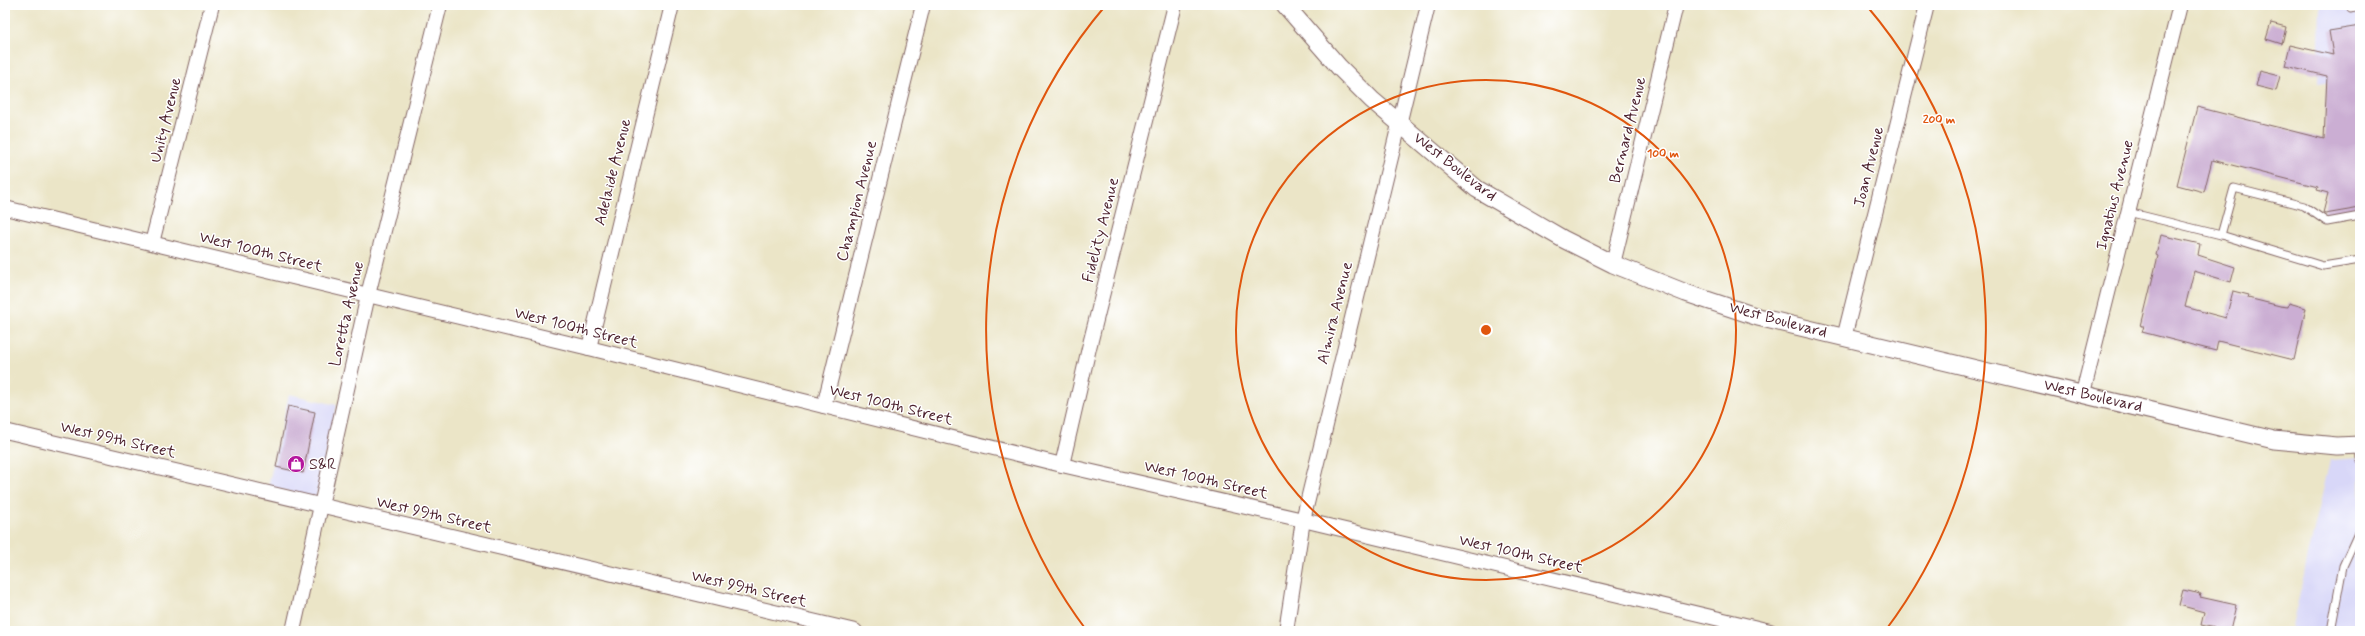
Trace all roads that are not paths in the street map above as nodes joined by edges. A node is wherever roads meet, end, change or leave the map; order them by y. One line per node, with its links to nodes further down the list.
1 (212, 5): 18 (street, Unity Avenue)
2 (440, 5): 21 (street, Loretta Avenue)
3 (672, 5): 23 (street, Adelaide Avenue)
4 (923, 5): 25 (street, Champion Avenue)
5 (1175, 5): 28 (street, Fidelity Avenue)
6 (1285, 5): 13 (street, West Boulevard)
7 (1428, 5): 13 (street, Almira Avenue)
8 (1676, 5): 20 (street, Bernard Avenue)
9 (1928, 5): 22 (street, Joan Avenue)
10 (2180, 5): 15 (street, Ignatius Avenue)
11 (2351, 5): 12 (lane)
12 (2360, 6)
13 (1399, 123): 20 (street, West Boulevard); 30 (street, Almira Avenue)
14 (5, 208): 18 (street, West 100th Street)
15 (2128, 212): 17 (lane); 24 (street, Ignatius Avenue)
16 (2360, 216): 17 (lane)
17 (2221, 235): 19 (lane)
18 (152, 243): 21 (street, West 100th Street)
19 (2360, 260)
20 (1612, 264): 22 (street, West Boulevard)
21 (368, 296): 23 (street, West 100th Street); 29 (street, Loretta Avenue)
22 (1844, 338): 24 (street, West Boulevard)
23 (589, 348): 25 (street, West 100th Street)
24 (2083, 393): 27 (street, West Boulevard)
25 (824, 406): 28 (street, West 100th Street)
26 (5, 431): 29 (street, West 99th Street)
27 (2360, 450)
28 (1062, 465): 30 (street, West 100th Street)
29 (322, 506): 33 (street, Loretta Avenue); 34 (street, West 99th Street)
30 (1303, 520): 35 (street, Almira Avenue); 36 (street, West 100th Street)
31 (2360, 529): 32 (lane)
32 (2358, 539): 37 (lane)
33 (293, 631)
34 (855, 631)
35 (1286, 631)
36 (1770, 631)
37 (2331, 631)

